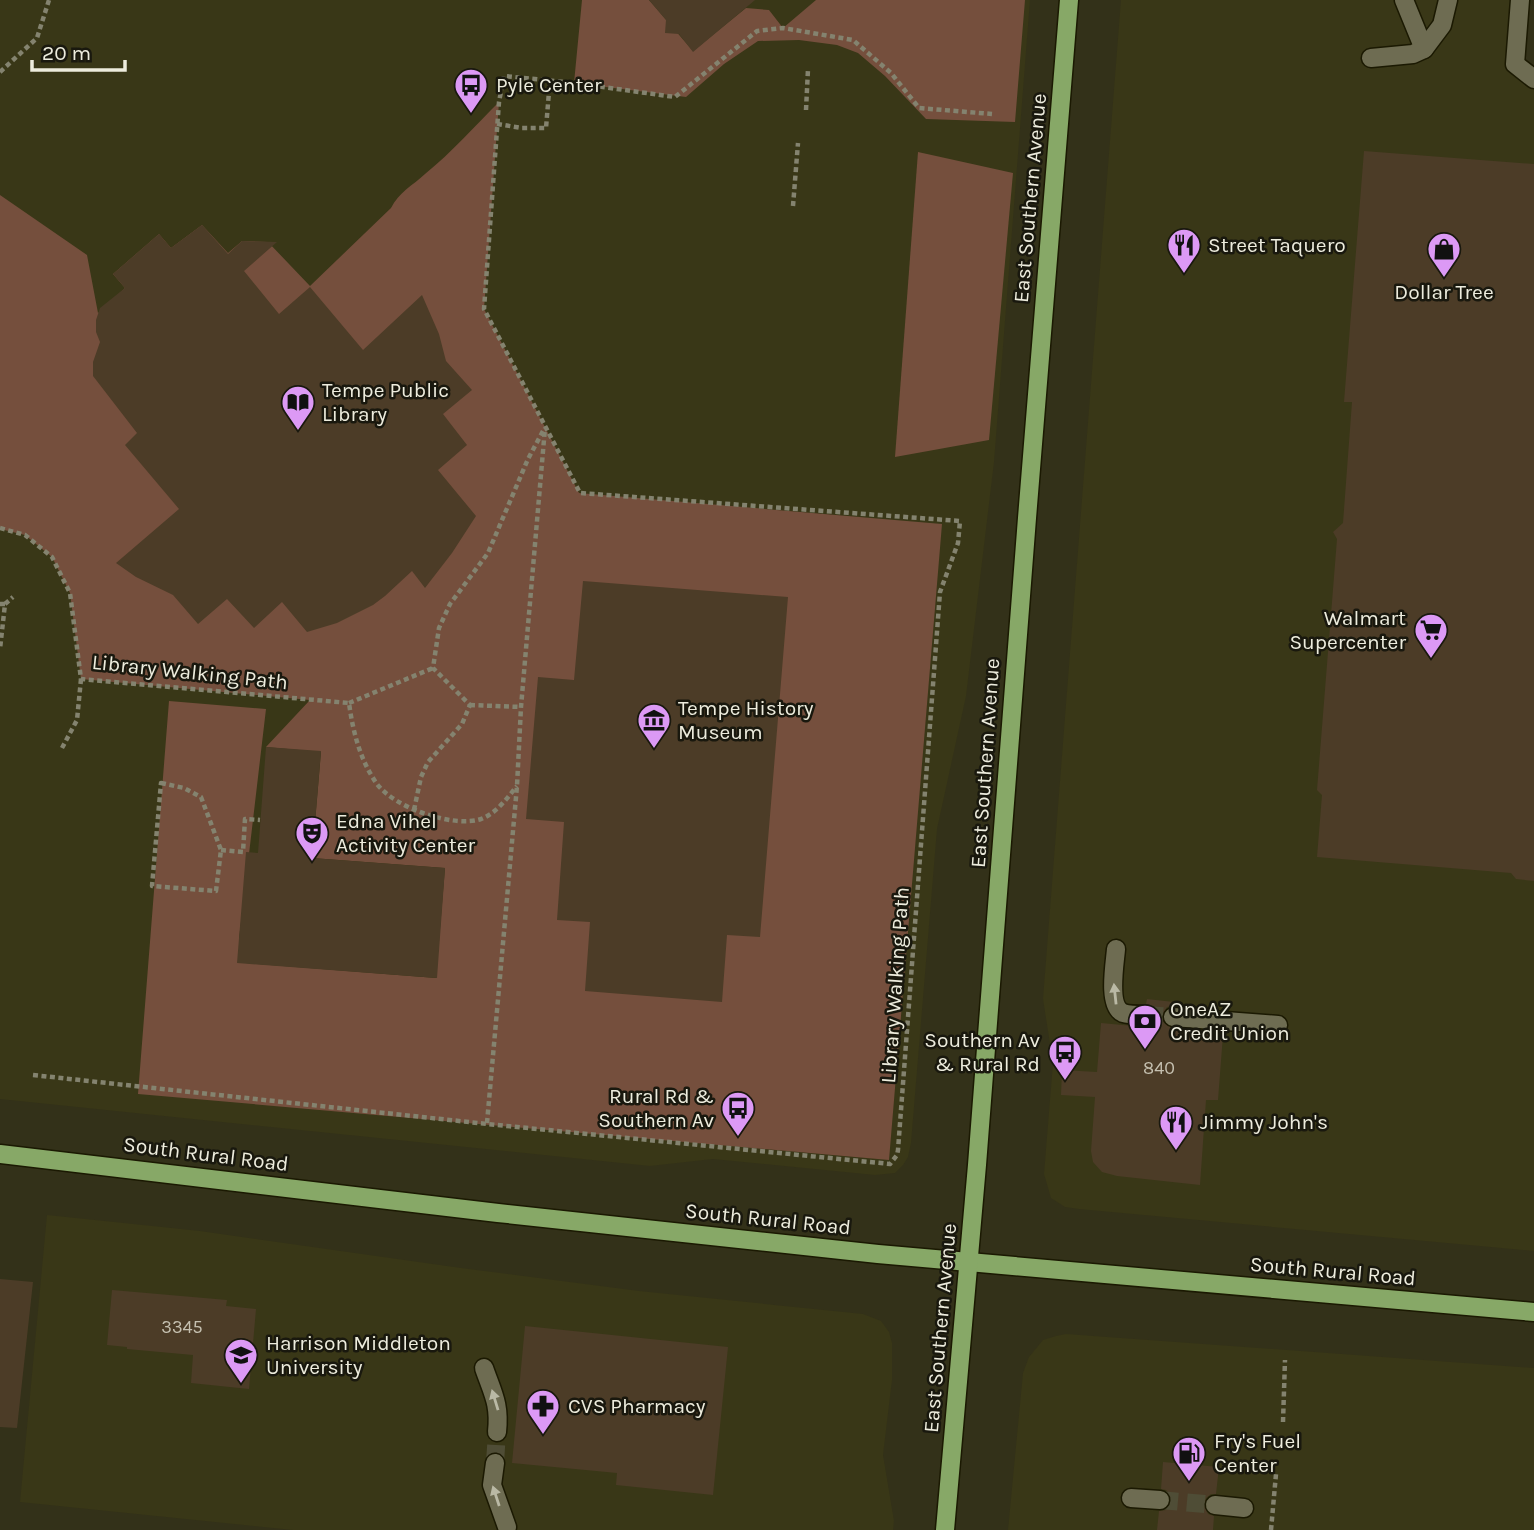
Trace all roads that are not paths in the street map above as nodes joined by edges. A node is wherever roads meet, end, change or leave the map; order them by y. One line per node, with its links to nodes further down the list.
1 (1069, 0): 13 (main road, East Southern Avenue)
2 (1404, 0): 5 (lane)
3 (1448, 0): 5 (lane)
4 (1520, 0): 7 (lane)
5 (1424, 48): 6 (lane)
6 (1371, 58)
7 (1534, 79)
8 (1116, 949): 9 (lane, one-way to 8)
9 (1145, 1015)
10 (1172, 1017): 11 (lane)
11 (1278, 1025)
12 (0, 1154): 13 (main road, South Rural Road)
13 (969, 1262): 14 (main road, South Rural Road); 23 (main road, East Southern Avenue)
14 (1534, 1312)
15 (484, 1368): 16 (lane, one-way to 15)
16 (497, 1432)
17 (495, 1463): 22 (lane, one-way to 17)
18 (1131, 1498): 19 (lane)
19 (1160, 1500)
20 (1215, 1505): 21 (lane)
21 (1244, 1508)
22 (507, 1527)
23 (945, 1530)

